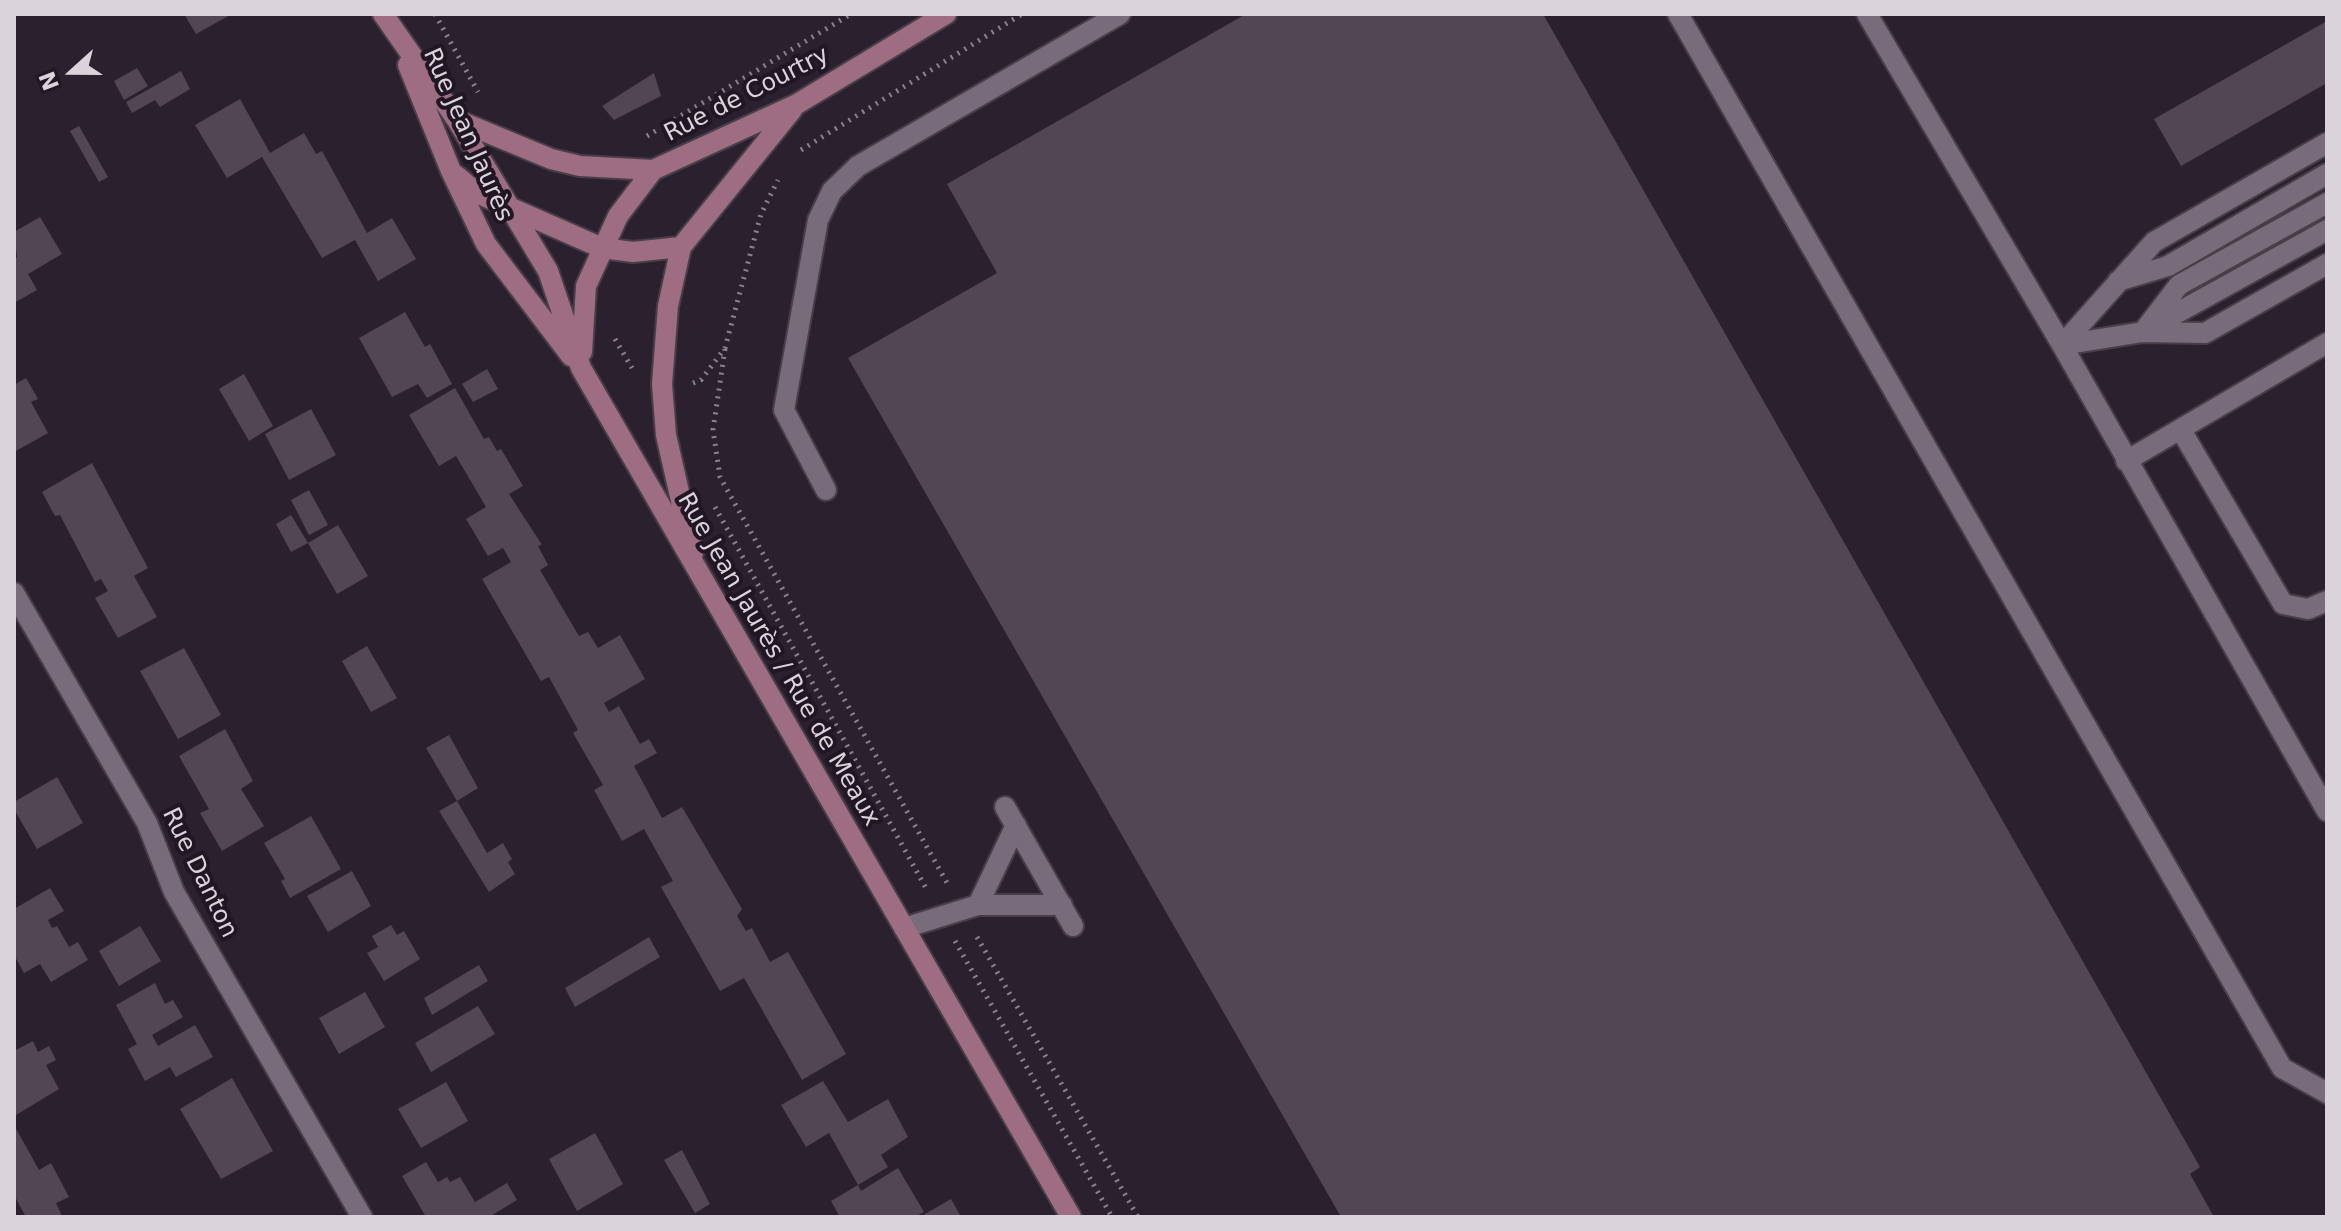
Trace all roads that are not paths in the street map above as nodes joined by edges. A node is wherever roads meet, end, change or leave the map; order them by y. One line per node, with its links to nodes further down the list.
1 (383, 14): 6 (main road, Rue Jean Jaurès)
2 (946, 14): 7 (main road, Rue de Courtry)
3 (1120, 14): 26 (street)
4 (1678, 14): 37 (street)
5 (1867, 14): 22 (street)
6 (396, 36): 8 (main road, Rue Jean Jaurès); 11 (main road, Rue Jean Jaurès)
7 (797, 104): 10 (main road, Rue de Courtry); 16 (main road)
8 (457, 120): 10 (main road, Rue de Courtry); 14 (main road, Rue Jean Jaurès / Rue de Meaux)
9 (2327, 143): 19 (street)
10 (653, 170): 17 (main road, Rue de Courtry)
11 (451, 171): 14 (main road); 23 (main road, Rue Jean Jaurès)
12 (2327, 174): 19 (street)
13 (2327, 203): 20 (street)
14 (512, 210): 17 (main road); 23 (main road, Rue Jean Jaurès / Rue de Meaux)
15 (2327, 230): 20 (street)
16 (681, 247): 17 (main road); 27 (main road)
17 (602, 248): 23 (main road, Rue de Courtry)
18 (2327, 264): 20 (street)
19 (2118, 281): 22 (street)
20 (2143, 332): 22 (street)
21 (2327, 343): 24 (street)
22 (2062, 345): 25 (street)
23 (581, 368): 27 (main road, Rue Jean Jaurès / Rue de Meaux)
24 (2181, 430): 25 (street); 29 (street)
25 (2126, 461): 31 (street)
26 (826, 490)
27 (697, 574): 36 (main road, Rue Jean Jaurès / Rue de Meaux)
28 (14, 593): 38 (street, Rue Danton)
29 (2327, 601)
30 (1005, 807): 32 (street)
31 (2327, 811)
32 (1016, 825): 33 (street); 34 (street)
33 (978, 905): 34 (street); 36 (street)
34 (1062, 905): 35 (street)
35 (1073, 926)
36 (904, 928): 39 (main road, Rue Jean Jaurès / Rue de Meaux)
37 (2327, 1093)
38 (362, 1217)
39 (1071, 1217)

